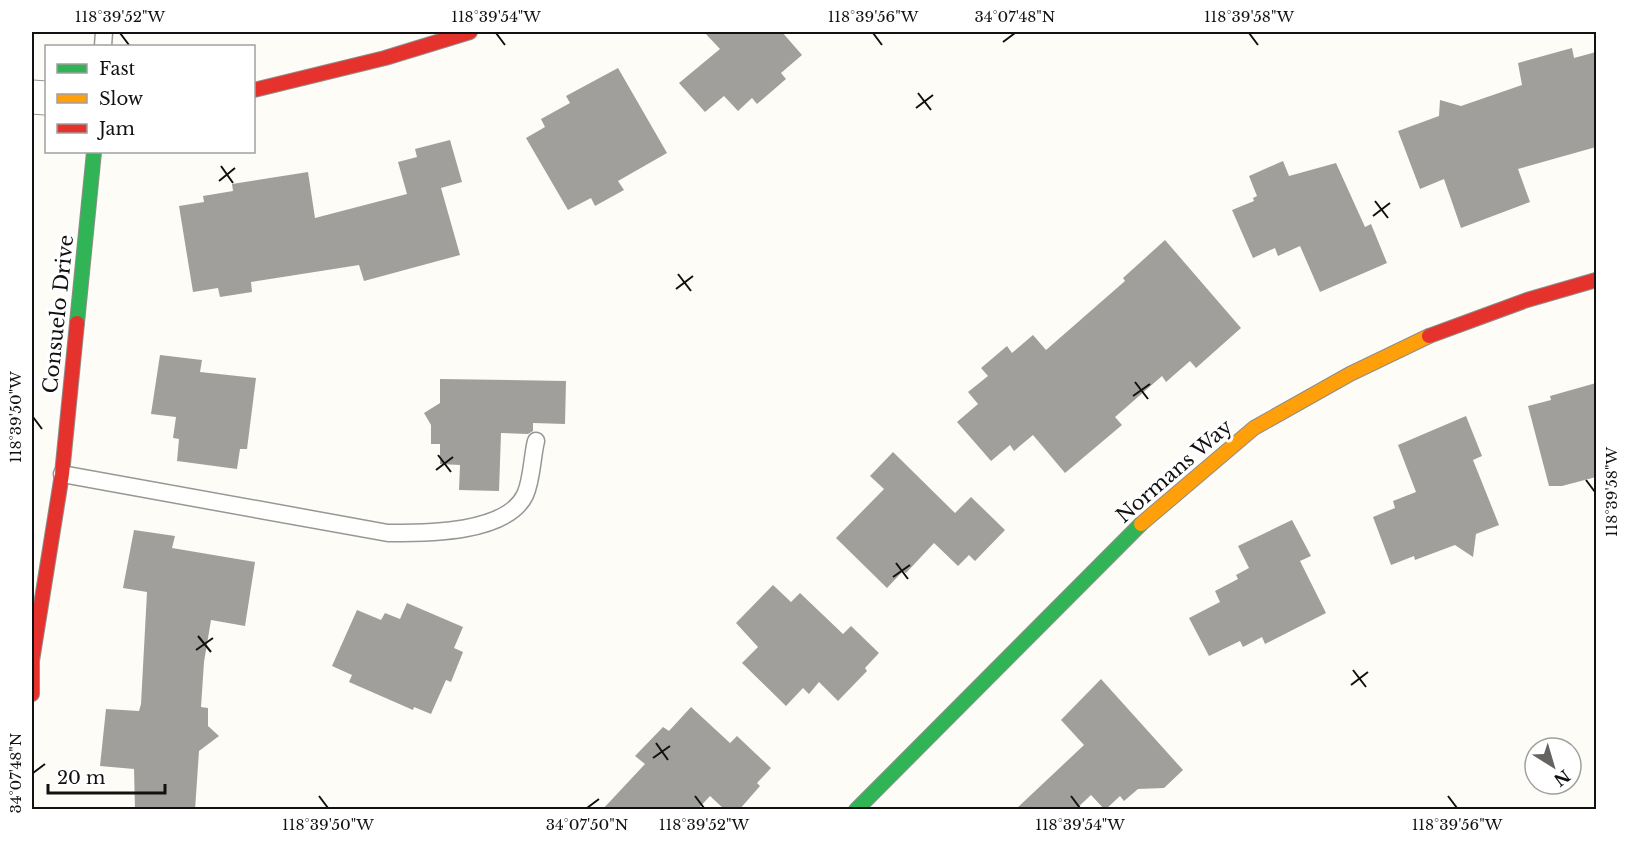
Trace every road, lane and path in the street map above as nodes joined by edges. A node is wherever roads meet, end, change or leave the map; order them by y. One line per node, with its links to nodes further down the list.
1 (470, 32): 2 (street)
2 (255, 90)
3 (94, 153): 6 (street, Consuelo Drive)
4 (1596, 280): 9 (street, Normans Way)
5 (536, 441): 6 (lane)
6 (62, 474): 7 (street, Consuelo Drive)
7 (32, 661): 8 (street, Consuelo Drive)
8 (32, 694)
9 (856, 810)

